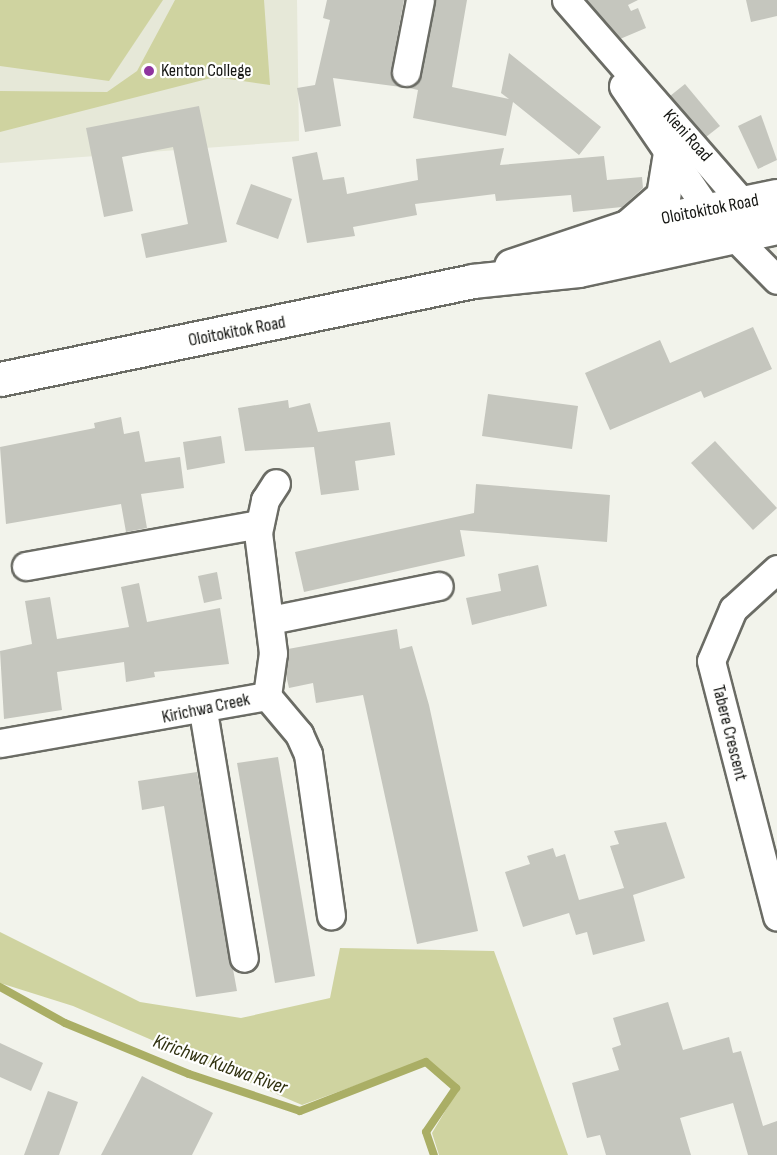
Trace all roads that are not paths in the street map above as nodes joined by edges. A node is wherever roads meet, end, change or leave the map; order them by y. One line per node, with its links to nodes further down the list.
1 (420, 0): 4 (street)
2 (566, 0): 3 (street, Kieni Road)
3 (603, 48): 5 (street, Kieni Road); 7 (street, Kieni Road)
4 (406, 72)
5 (670, 153): 8 (street, Kieni Road); 9 (main road)
6 (777, 196): 7 (main road, Oloitokitok Road)
7 (745, 204): 8 (main road, Oloitokitok Road); 10 (street, Kieni Road)
8 (708, 210): 9 (main road, Oloitokitok Road); 11 (street, Kieni Road)
9 (627, 227): 13 (main road, Oloitokitok Road)
10 (773, 233): 11 (main road, Oloitokitok Road)
11 (731, 236): 12 (street, Kieni Road); 13 (main road, Oloitokitok Road)
12 (777, 280)
13 (472, 281): 14 (main road, Oloitokitok Road)
14 (0, 379)
15 (276, 483): 16 (street, Kirichwa Creek)
16 (259, 524): 17 (street); 20 (street, Kirichwa Creek)
17 (26, 566)
18 (777, 569): 25 (street, Tabere Crescent)
19 (439, 586): 20 (street)
20 (270, 620): 21 (street, Kirichwa Creek)
21 (267, 696): 22 (street, Kirichwa Creek); 24 (street)
22 (203, 711): 23 (street, Kirichwa Creek); 26 (street)
23 (0, 743)
24 (331, 915)
25 (777, 917)
26 (244, 958)

